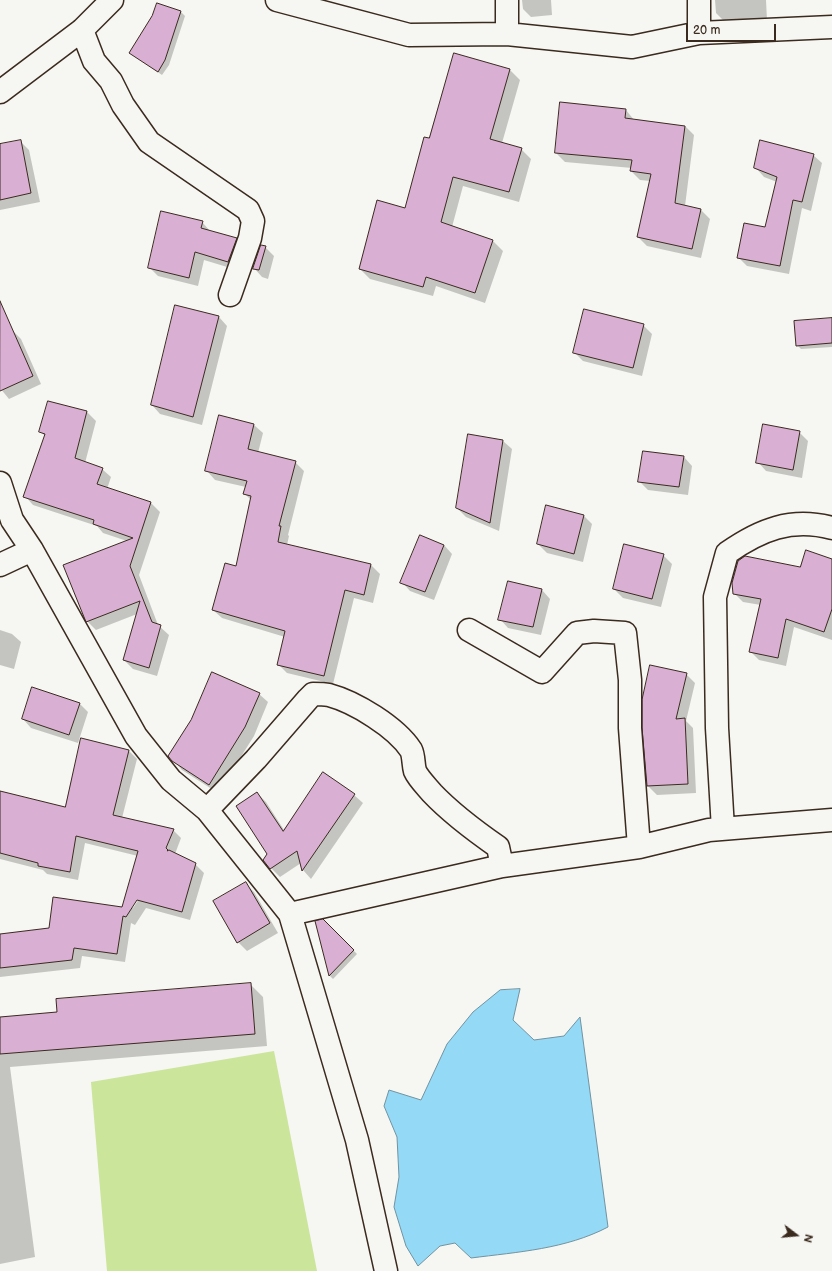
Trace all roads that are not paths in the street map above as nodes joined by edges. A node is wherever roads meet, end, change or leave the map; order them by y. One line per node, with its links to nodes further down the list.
1 (112, 0): 6 (street)
2 (277, 0): 8 (street)
3 (507, 0): 8 (street)
4 (699, 0): 7 (street)
5 (832, 27): 7 (street)
6 (82, 30): 9 (street); 10 (street)
7 (699, 33): 8 (street)
8 (508, 34)
9 (0, 92)
10 (230, 296)
11 (0, 483): 13 (street)
12 (832, 528): 18 (street)
13 (32, 550): 14 (street); 16 (street)
14 (0, 565)
15 (468, 630): 19 (street)
16 (207, 810): 20 (street); 21 (street)
17 (832, 820): 18 (street)
18 (723, 829): 19 (street)
19 (639, 847): 20 (street)
20 (502, 866): 21 (street)
21 (290, 914): 22 (street)
22 (386, 1271)

